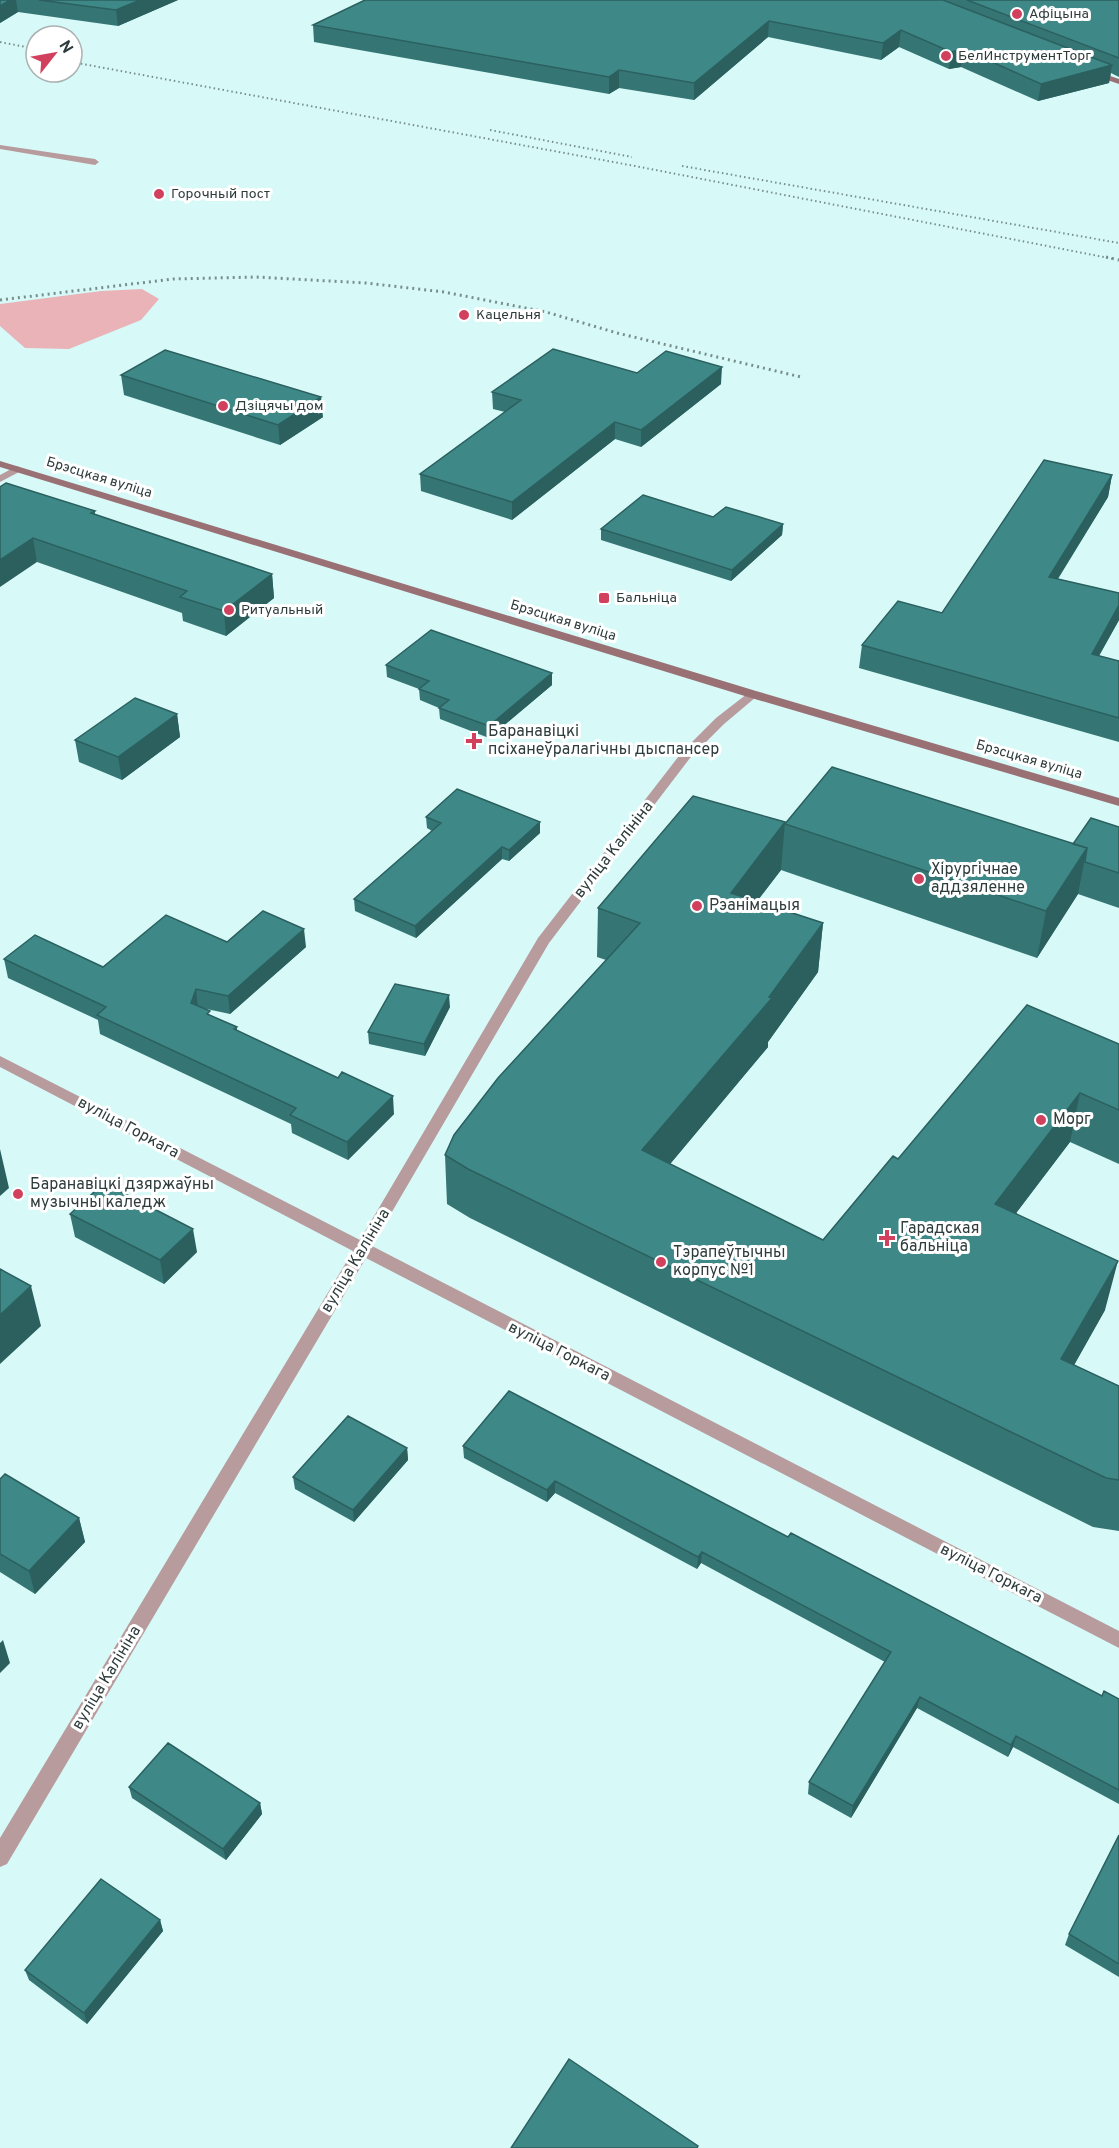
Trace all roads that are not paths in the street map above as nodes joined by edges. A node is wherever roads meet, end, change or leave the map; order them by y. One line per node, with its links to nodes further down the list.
1 (1080, 67): 2 (main road)
2 (1119, 82)
3 (0, 147): 4 (street)
4 (95, 162)
5 (0, 464): 6 (main road, Брэсцкая вуліца)
6 (17, 469): 7 (street); 8 (main road, Брэсцкая вуліца)
7 (0, 478)
8 (752, 694): 9 (main road, Брэсцкая вуліца); 11 (street, вуліца Калініна)
9 (1119, 802)
10 (0, 1061): 11 (street, вуліца Горкага)
11 (362, 1251): 12 (street, вуліца Горкага); 13 (street, вуліца Калініна)
12 (1119, 1640)
13 (0, 1857)

